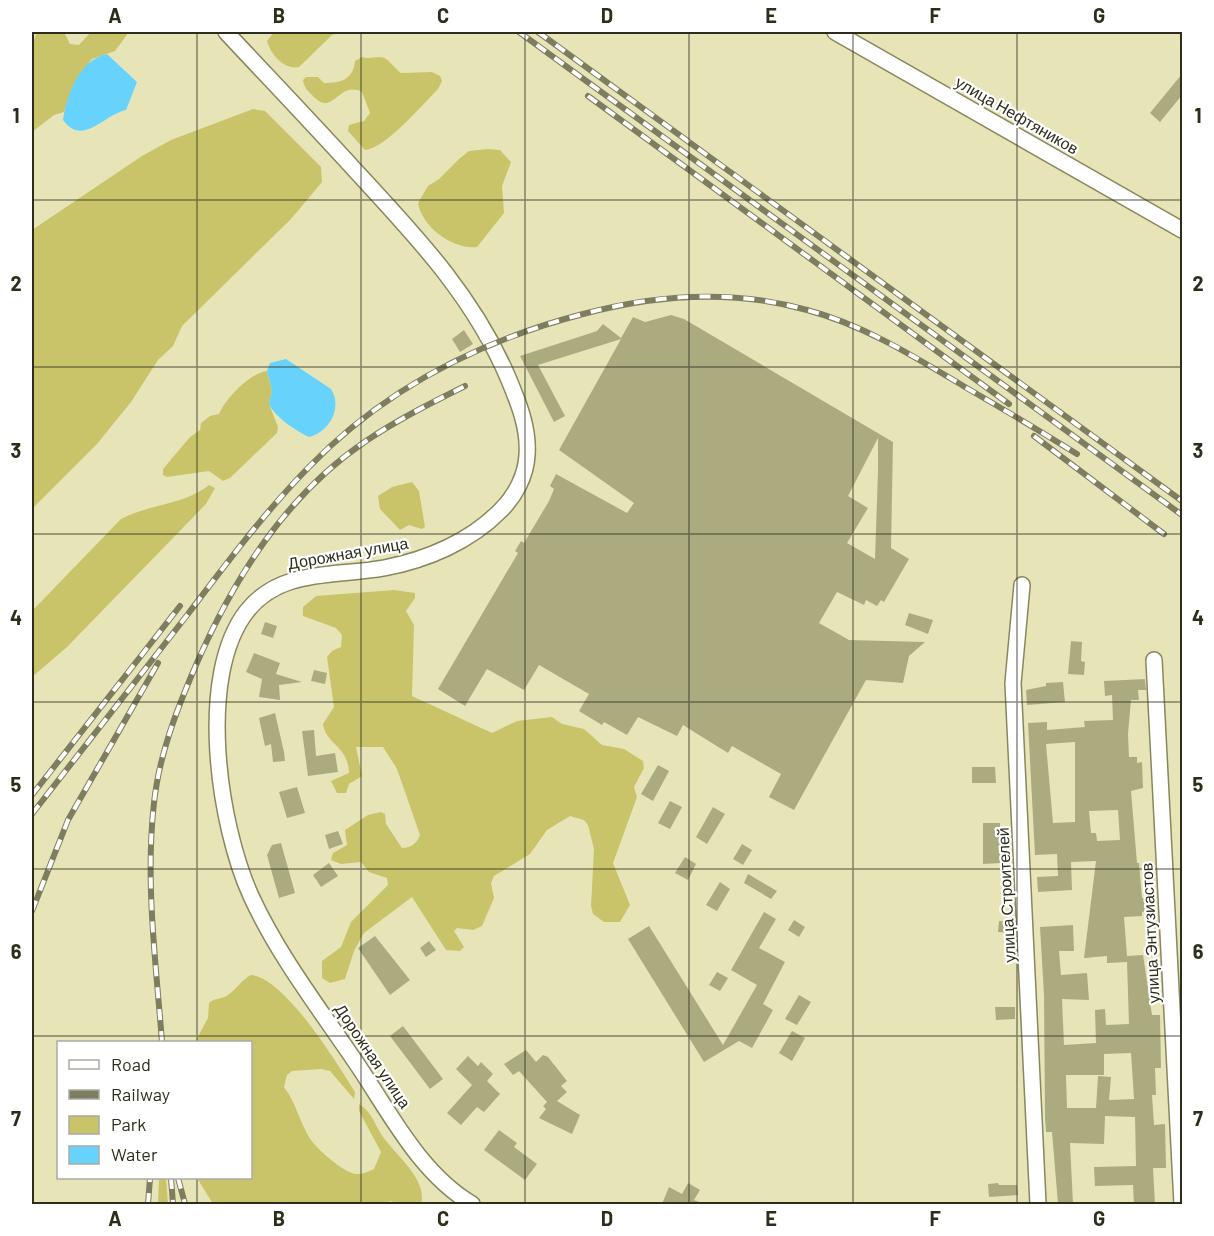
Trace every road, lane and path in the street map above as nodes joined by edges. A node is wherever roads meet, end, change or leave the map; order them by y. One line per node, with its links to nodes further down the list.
1 (226, 32): 6 (street, Дорожная улица)
2 (835, 32): 3 (street, улица Нефтяников)
3 (1182, 230)
4 (1022, 585): 7 (street, улица Строителей)
5 (1154, 660): 8 (street, улица Энтузиастов)
6 (472, 1204)
7 (1038, 1204)
8 (1182, 1204)

